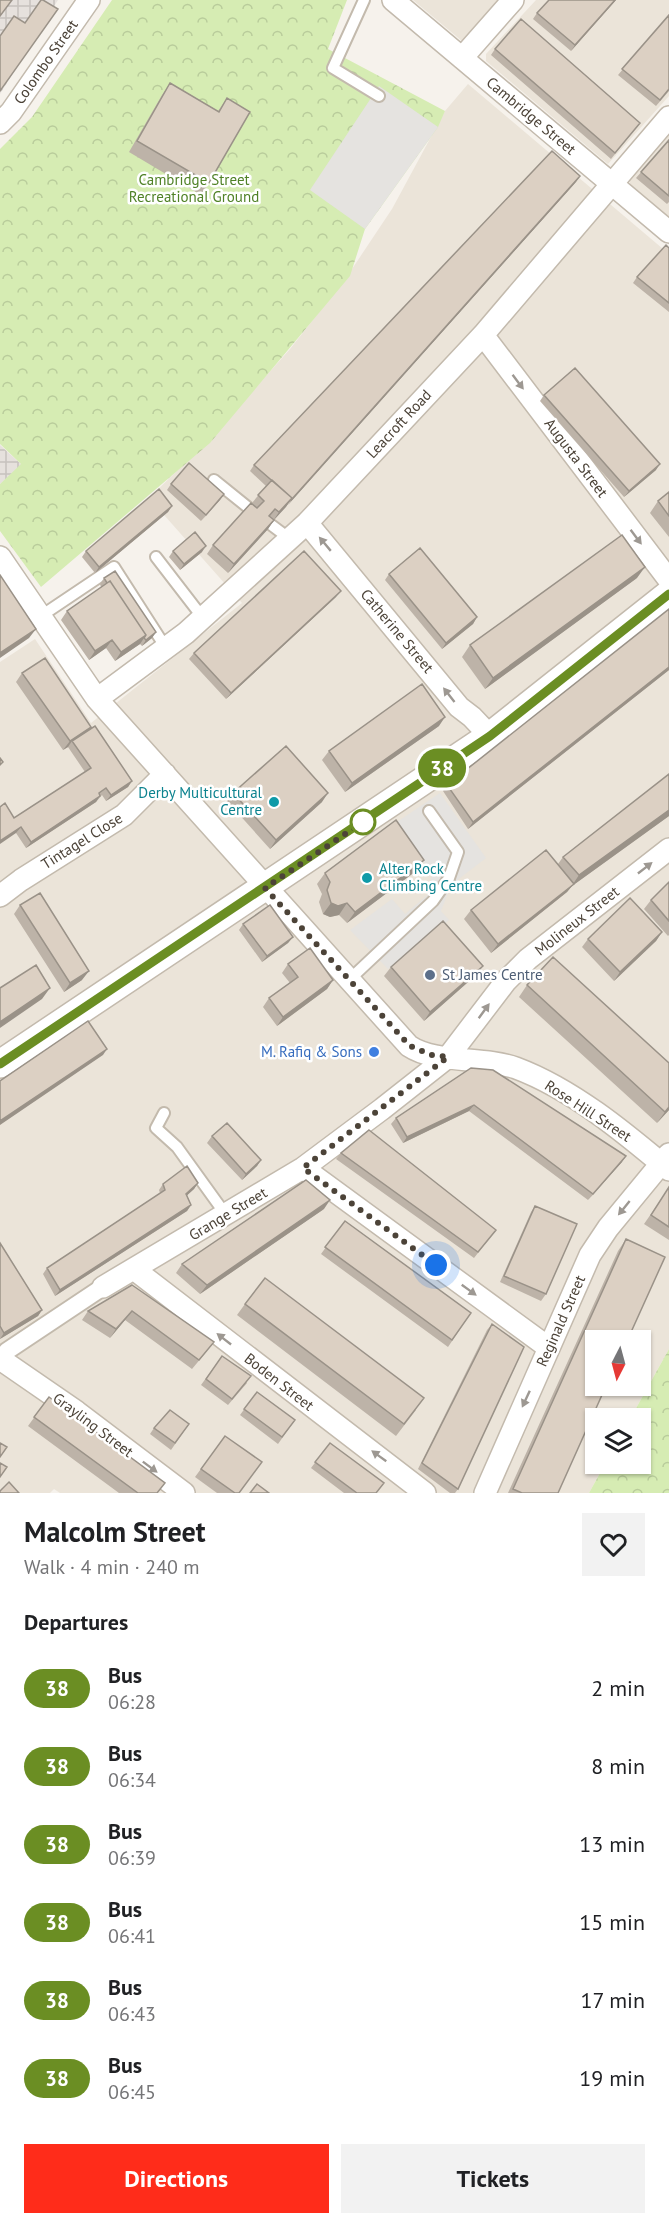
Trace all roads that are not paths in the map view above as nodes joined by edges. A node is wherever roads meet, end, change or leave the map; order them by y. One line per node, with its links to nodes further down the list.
1 (89, 0): 8 (street, Colombo Street)
2 (364, 0): 6 (lane)
3 (393, 0): 5 (street, Cambridge Street)
4 (513, 0): 5 (street)
5 (462, 58): 9 (street, Cambridge Street)
6 (379, 96)
7 (669, 117): 9 (street, Leacroft Road)
8 (0, 123)
9 (610, 184): 10 (street, Cambridge Street); 11 (street, Leacroft Road)
10 (669, 232)
11 (483, 335): 15 (street, Leacroft Road); 19 (street, Augusta Street, one-way to 19)
12 (214, 480): 13 (lane)
13 (255, 513)
14 (266, 521): 16 (lane)
15 (307, 523): 16 (street, Leacroft Road); 25 (street, Catherine Street, one-way to 15)
16 (290, 539): 22 (street, Leacroft Road)
17 (0, 557): 21 (street, Rose Hill Street)
18 (156, 557): 22 (lane)
19 (669, 580)
20 (669, 594): 25 (street)
21 (41, 616): 23 (lane); 24 (street, Rose Hill Street)
22 (203, 618): 23 (street, Leacroft Road)
23 (166, 648): 24 (street, Leacroft Road)
24 (98, 699): 26 (street, Rose Hill Street)
25 (490, 736): 31 (street)
26 (165, 774): 30 (street, Tintagel Close); 31 (street, Rose Hill Street)
27 (429, 811): 33 (lane)
28 (669, 849): 34 (street, Molineux Street, one-way to 28)
29 (0, 880): 30 (street)
30 (21, 880): 32 (street, Tintagel Close)
31 (265, 888): 33 (street, Rose Hill Street); 35 (street)
32 (0, 896)
33 (350, 980): 34 (street, Rose Hill Street)
34 (448, 1057): 37 (street, Rose Hill Street); 38 (street, Grange Street)
35 (0, 1064)
36 (164, 1113): 39 (lane)
37 (666, 1162): 42 (street, Reginald Street, one-way to 42)
38 (303, 1168): 39 (street, Grange Street); 42 (street, one-way to 42)
39 (226, 1215): 40 (street, Grange Street)
40 (135, 1270): 41 (street, Grange Street); 45 (street, Boden Street, one-way to 40)
41 (103, 1287): 43 (street, Grange Street)
42 (549, 1348): 46 (street, Reginald Street, one-way to 46)
43 (0, 1358): 44 (street, Grayling Street, one-way to 44)
44 (184, 1493)
45 (425, 1493)
46 (484, 1493)

